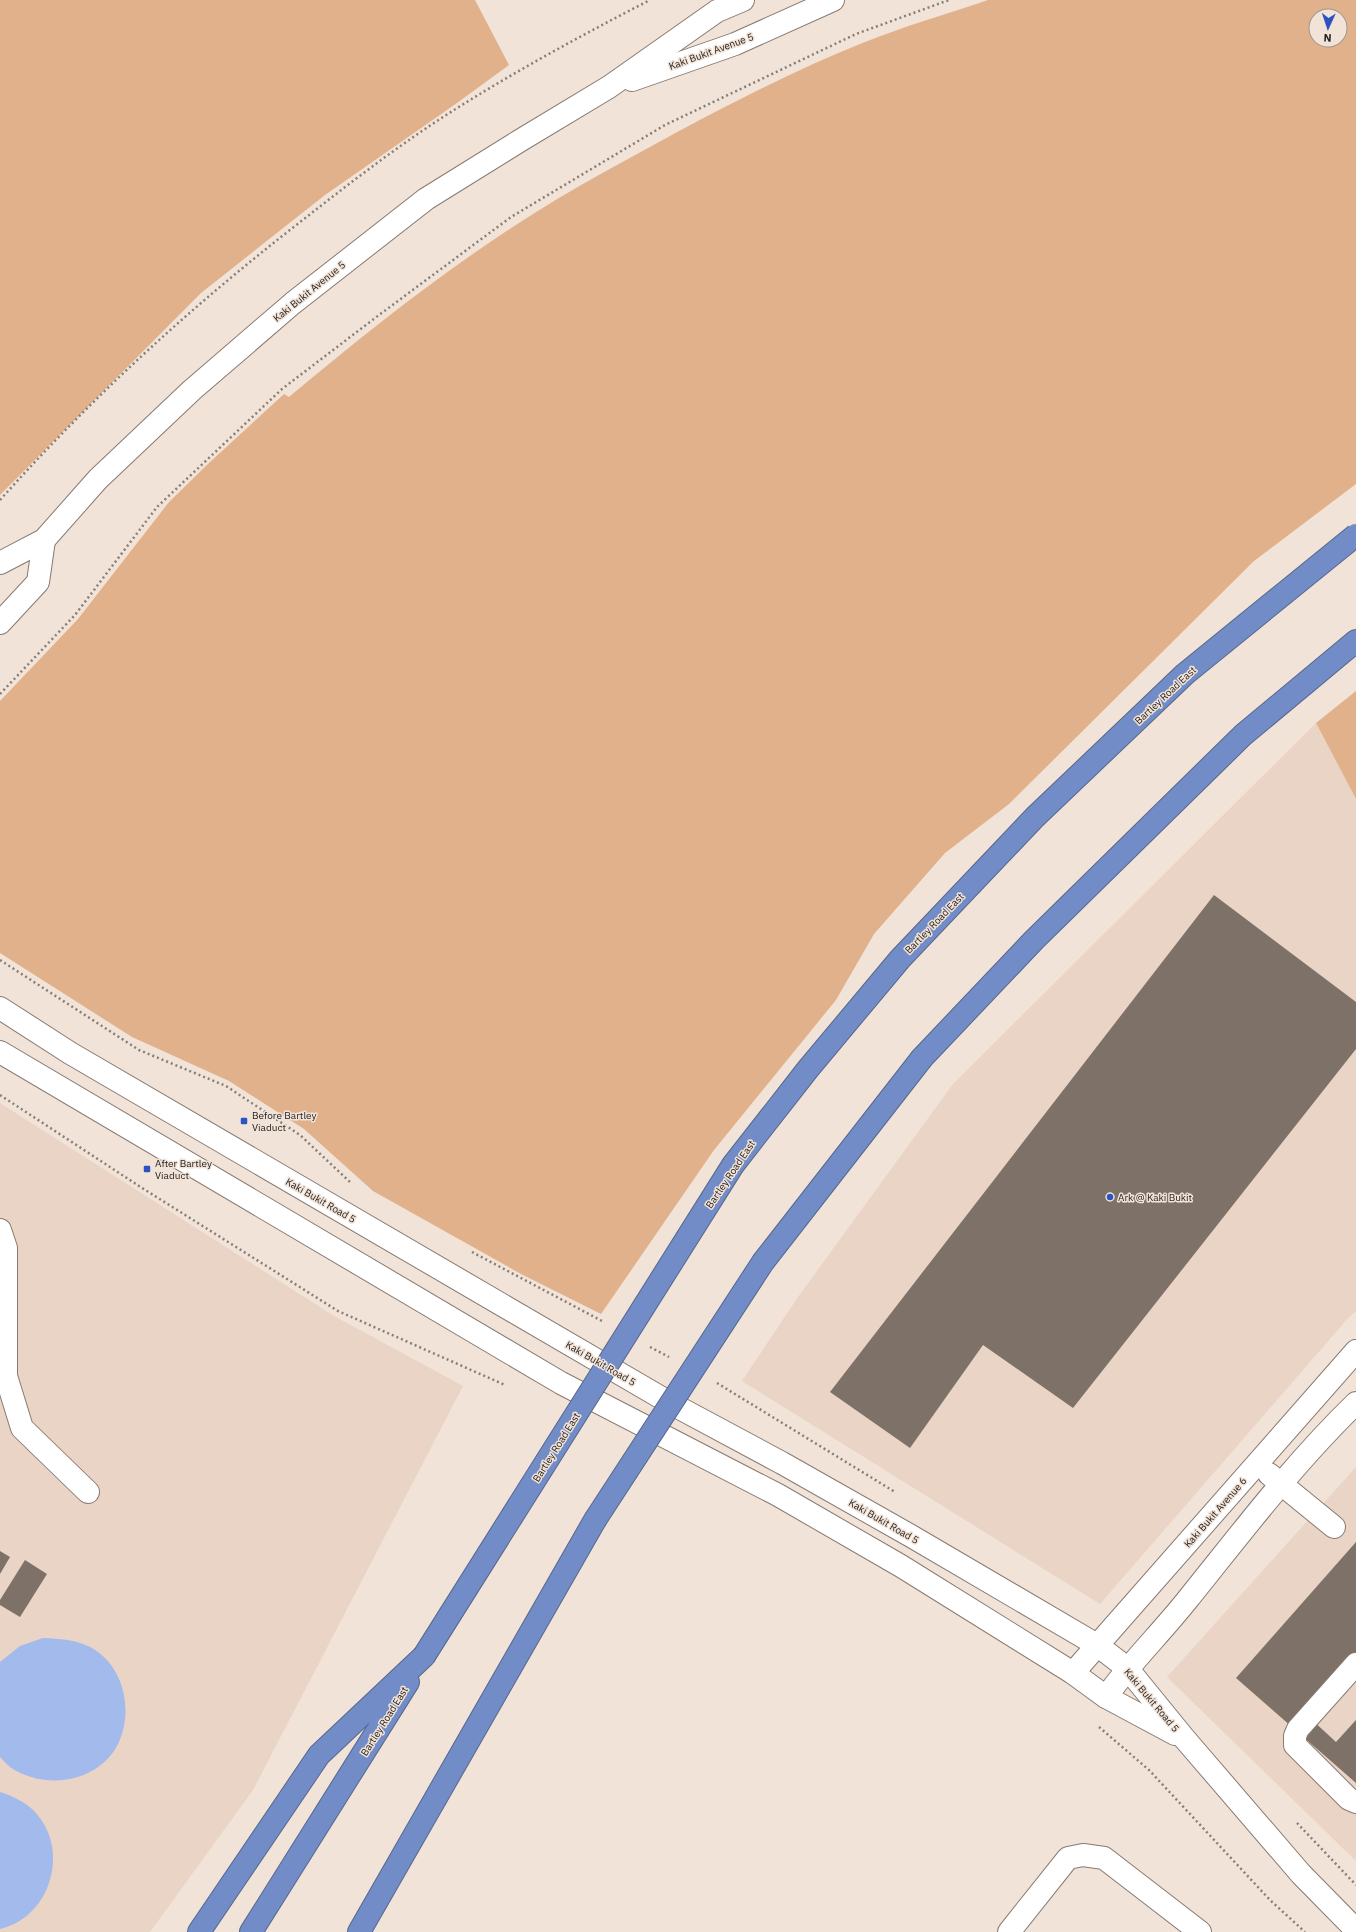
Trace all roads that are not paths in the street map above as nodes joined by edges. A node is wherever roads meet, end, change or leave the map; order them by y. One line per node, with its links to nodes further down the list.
1 (742, 0): 3 (street, Kaki Bukit Avenue 5)
2 (833, 0): 3 (street, Kaki Bukit Avenue 5)
3 (609, 87): 5 (street, Kaki Bukit Avenue 5)
4 (1356, 535): 19 (highway, Bartley Road East, bridge)
5 (44, 540): 6 (street, Kaki Bukit Avenue 5); 7 (street)
6 (0, 563)
7 (0, 622)
8 (1356, 642): 29 (highway, bridge)
9 (0, 1008): 18 (street, Kaki Bukit Road 5)
10 (0, 1052): 22 (street, Kaki Bukit Road 5)
11 (0, 1230): 16 (street)
12 (1356, 1351): 14 (street, Kaki Bukit Avenue 6)
13 (1356, 1403): 15 (street)
14 (1256, 1465): 15 (street); 18 (street, Kaki Bukit Avenue 6)
15 (1281, 1483): 17 (street); 21 (street)
16 (88, 1492)
17 (1334, 1527)
18 (1097, 1645): 21 (street, Kaki Bukit Road 5); 22 (street, Kaki Bukit Avenue 6)
19 (424, 1656): 27 (highway); 28 (highway, Bartley Road East)
20 (1356, 1664): 25 (street)
21 (1126, 1668): 23 (street); 24 (street, Kaki Bukit Road 5)
22 (1073, 1673): 23 (street, Kaki Bukit Road 5)
23 (1106, 1697): 24 (street, Kaki Bukit Road 5)
24 (1184, 1738): 26 (street, Kaki Bukit Road 5)
25 (1356, 1802)
26 (1356, 1930)
27 (199, 1932)
28 (251, 1932)
29 (359, 1932)
30 (1009, 1932): 31 (street)
31 (1200, 1932)

